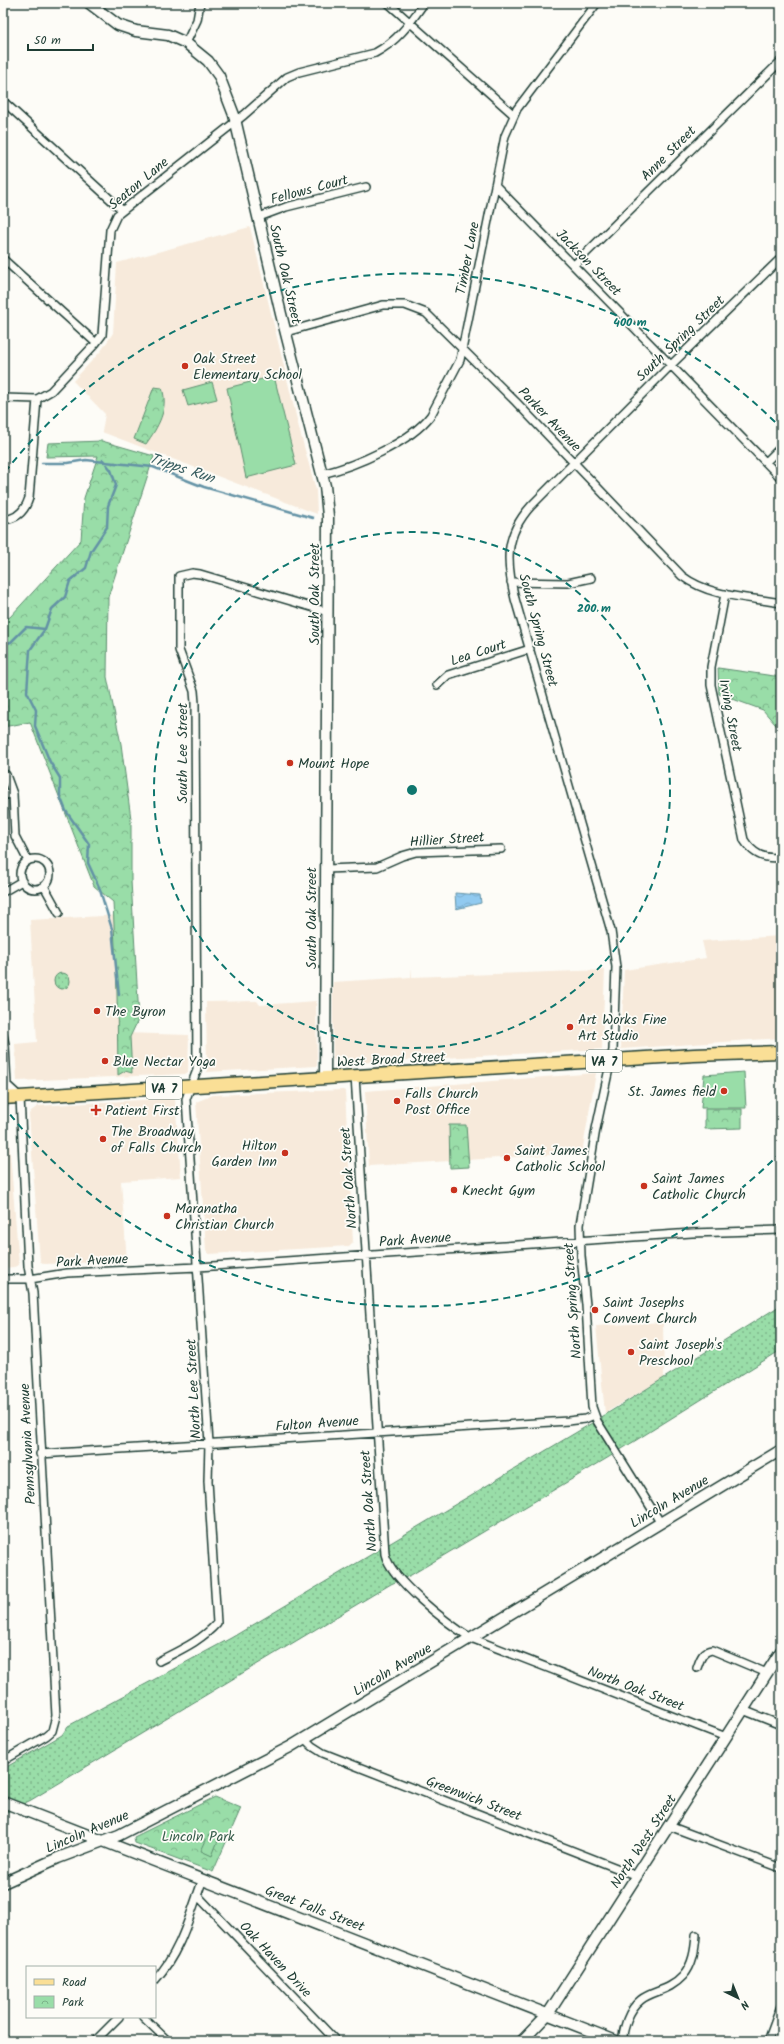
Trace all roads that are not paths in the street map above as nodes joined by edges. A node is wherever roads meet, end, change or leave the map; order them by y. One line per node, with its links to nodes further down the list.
1 (89, 3): 7 (street, South Oak Street)
2 (200, 3): 7 (street)
3 (388, 3): 6 (street)
4 (424, 3): 6 (street, Seaton Lane)
5 (597, 3): 10 (street, Timber Lane)
6 (409, 23): 10 (street); 11 (street, Seaton Lane)
7 (186, 43): 11 (street, South Oak Street)
8 (781, 61): 18 (street, Anne Street)
9 (3, 101): 14 (street)
10 (514, 115): 12 (street, Timber Lane)
11 (236, 122): 14 (street, Seaton Lane); 15 (street, South Oak Street)
12 (495, 185): 18 (street, Jackson Street); 21 (street, Timber Lane)
13 (366, 187): 15 (street, Fellows Court)
14 (122, 210): 20 (street, Seaton Lane)
15 (258, 216): 19 (street, South Oak Street)
16 (781, 258): 22 (street, South Spring Street)
17 (3, 259): 20 (street)
18 (574, 265): 22 (street, Jackson Street)
19 (286, 332): 21 (street, Parker Avenue); 28 (street, South Oak Street)
20 (96, 343): 24 (street, Seaton Lane)
21 (463, 348): 26 (street, Parker Avenue); 28 (street, Timber Lane)
22 (671, 365): 26 (street, South Spring Street); 27 (street, Jackson Street)
23 (3, 398): 24 (street)
24 (37, 399): 30 (street)
25 (781, 447): 27 (street)
26 (574, 462): 32 (street, South Spring Street); 33 (street, Parker Avenue)
27 (766, 462): 29 (street, Jackson Street)
28 (322, 474): 35 (street, South Oak Street)
29 (781, 478)
30 (3, 520)
31 (591, 578): 32 (street)
32 (511, 582): 36 (street, South Spring Street)
33 (725, 594): 34 (street, Parker Avenue); 42 (street, Irving Street)
34 (781, 603)
35 (328, 612): 44 (street, South Oak Street); 54 (street, South Lee Street)
36 (530, 650): 37 (street, Lea Court); 51 (street, South Spring Street)
37 (437, 685)
38 (3, 773): 39 (street)
39 (13, 794): 40 (street); 43 (street)
40 (3, 795)
41 (501, 849): 44 (street, Hillier Street)
42 (781, 857)
43 (28, 861): 45 (street); 46 (street)
44 (326, 869): 53 (street, South Oak Street)
45 (22, 881): 46 (street); 47 (street)
46 (44, 886): 48 (street)
47 (3, 892)
48 (60, 913)
49 (3, 1035): 55 (street)
50 (781, 1052): 51 (main road, West Broad Street / VA 7)
51 (610, 1061): 52 (main road, West Broad Street / VA 7); 58 (street, North Spring Street)
52 (355, 1076): 53 (main road, West Broad Street / VA 7); 59 (street, North Oak Street)
53 (325, 1078): 54 (main road, West Broad Street / VA 7)
54 (191, 1086): 55 (main road, West Broad Street / VA 7); 60 (street, North Lee Street)
55 (20, 1097): 56 (main road, West Broad Street / VA 7); 62 (street, Pennsylvania Avenue)
56 (3, 1098)
57 (781, 1230): 58 (street, Park Avenue)
58 (580, 1241): 59 (street, Park Avenue); 63 (street, North Spring Street)
59 (365, 1256): 60 (street, Park Avenue); 64 (street, North Oak Street)
60 (198, 1267): 62 (street, Park Avenue); 65 (street, North Lee Street)
61 (3, 1279): 62 (street, Park Avenue)
62 (30, 1279): 67 (street, Pennsylvania Avenue)
63 (594, 1415): 64 (street, Fulton Avenue); 68 (street, North Spring Street)
64 (376, 1432): 65 (street, Fulton Avenue); 69 (street, North Oak Street)
65 (209, 1443): 67 (street, Fulton Avenue); 71 (street, North Lee Street)
66 (781, 1450): 68 (street, Lincoln Avenue)
67 (40, 1454): 78 (street, Pennsylvania Avenue)
68 (660, 1522): 69 (street, Lincoln Avenue)
69 (471, 1638): 76 (street, North Oak Street); 77 (street, Lincoln Avenue)
70 (781, 1651): 73 (street, North West Street)
71 (159, 1661)
72 (697, 1668): 73 (street)
73 (767, 1673): 74 (street, North West Street)
74 (743, 1710): 75 (street); 76 (street, North West Street)
75 (781, 1725)
76 (726, 1737): 80 (street, North West Street)
77 (305, 1739): 81 (street, Lincoln Avenue); 83 (street, Greenwich Street)
78 (3, 1761)
79 (3, 1802): 81 (street, Great Falls Street)
80 (669, 1826): 82 (street); 83 (street, North West Street)
81 (104, 1842): 84 (street, Great Falls Street); 85 (street, Lincoln Avenue)
82 (781, 1868)
83 (637, 1876): 90 (street, North West Street)
84 (203, 1879): 86 (street); 90 (street, Great Falls Street)
85 (3, 1883)
86 (197, 1894): 88 (street); 95 (street, Oak Haven Drive)
87 (696, 1935): 98 (street)
88 (156, 1979)
89 (781, 2006): 99 (street)
90 (548, 2014): 96 (street, North West Street); 97 (street, Great Falls Street)
91 (118, 2018): 93 (street)
92 (144, 2018): 94 (street)
93 (95, 2041)
94 (168, 2041)
95 (336, 2041)
96 (522, 2041)
97 (616, 2041)
98 (623, 2041)
99 (768, 2041)

